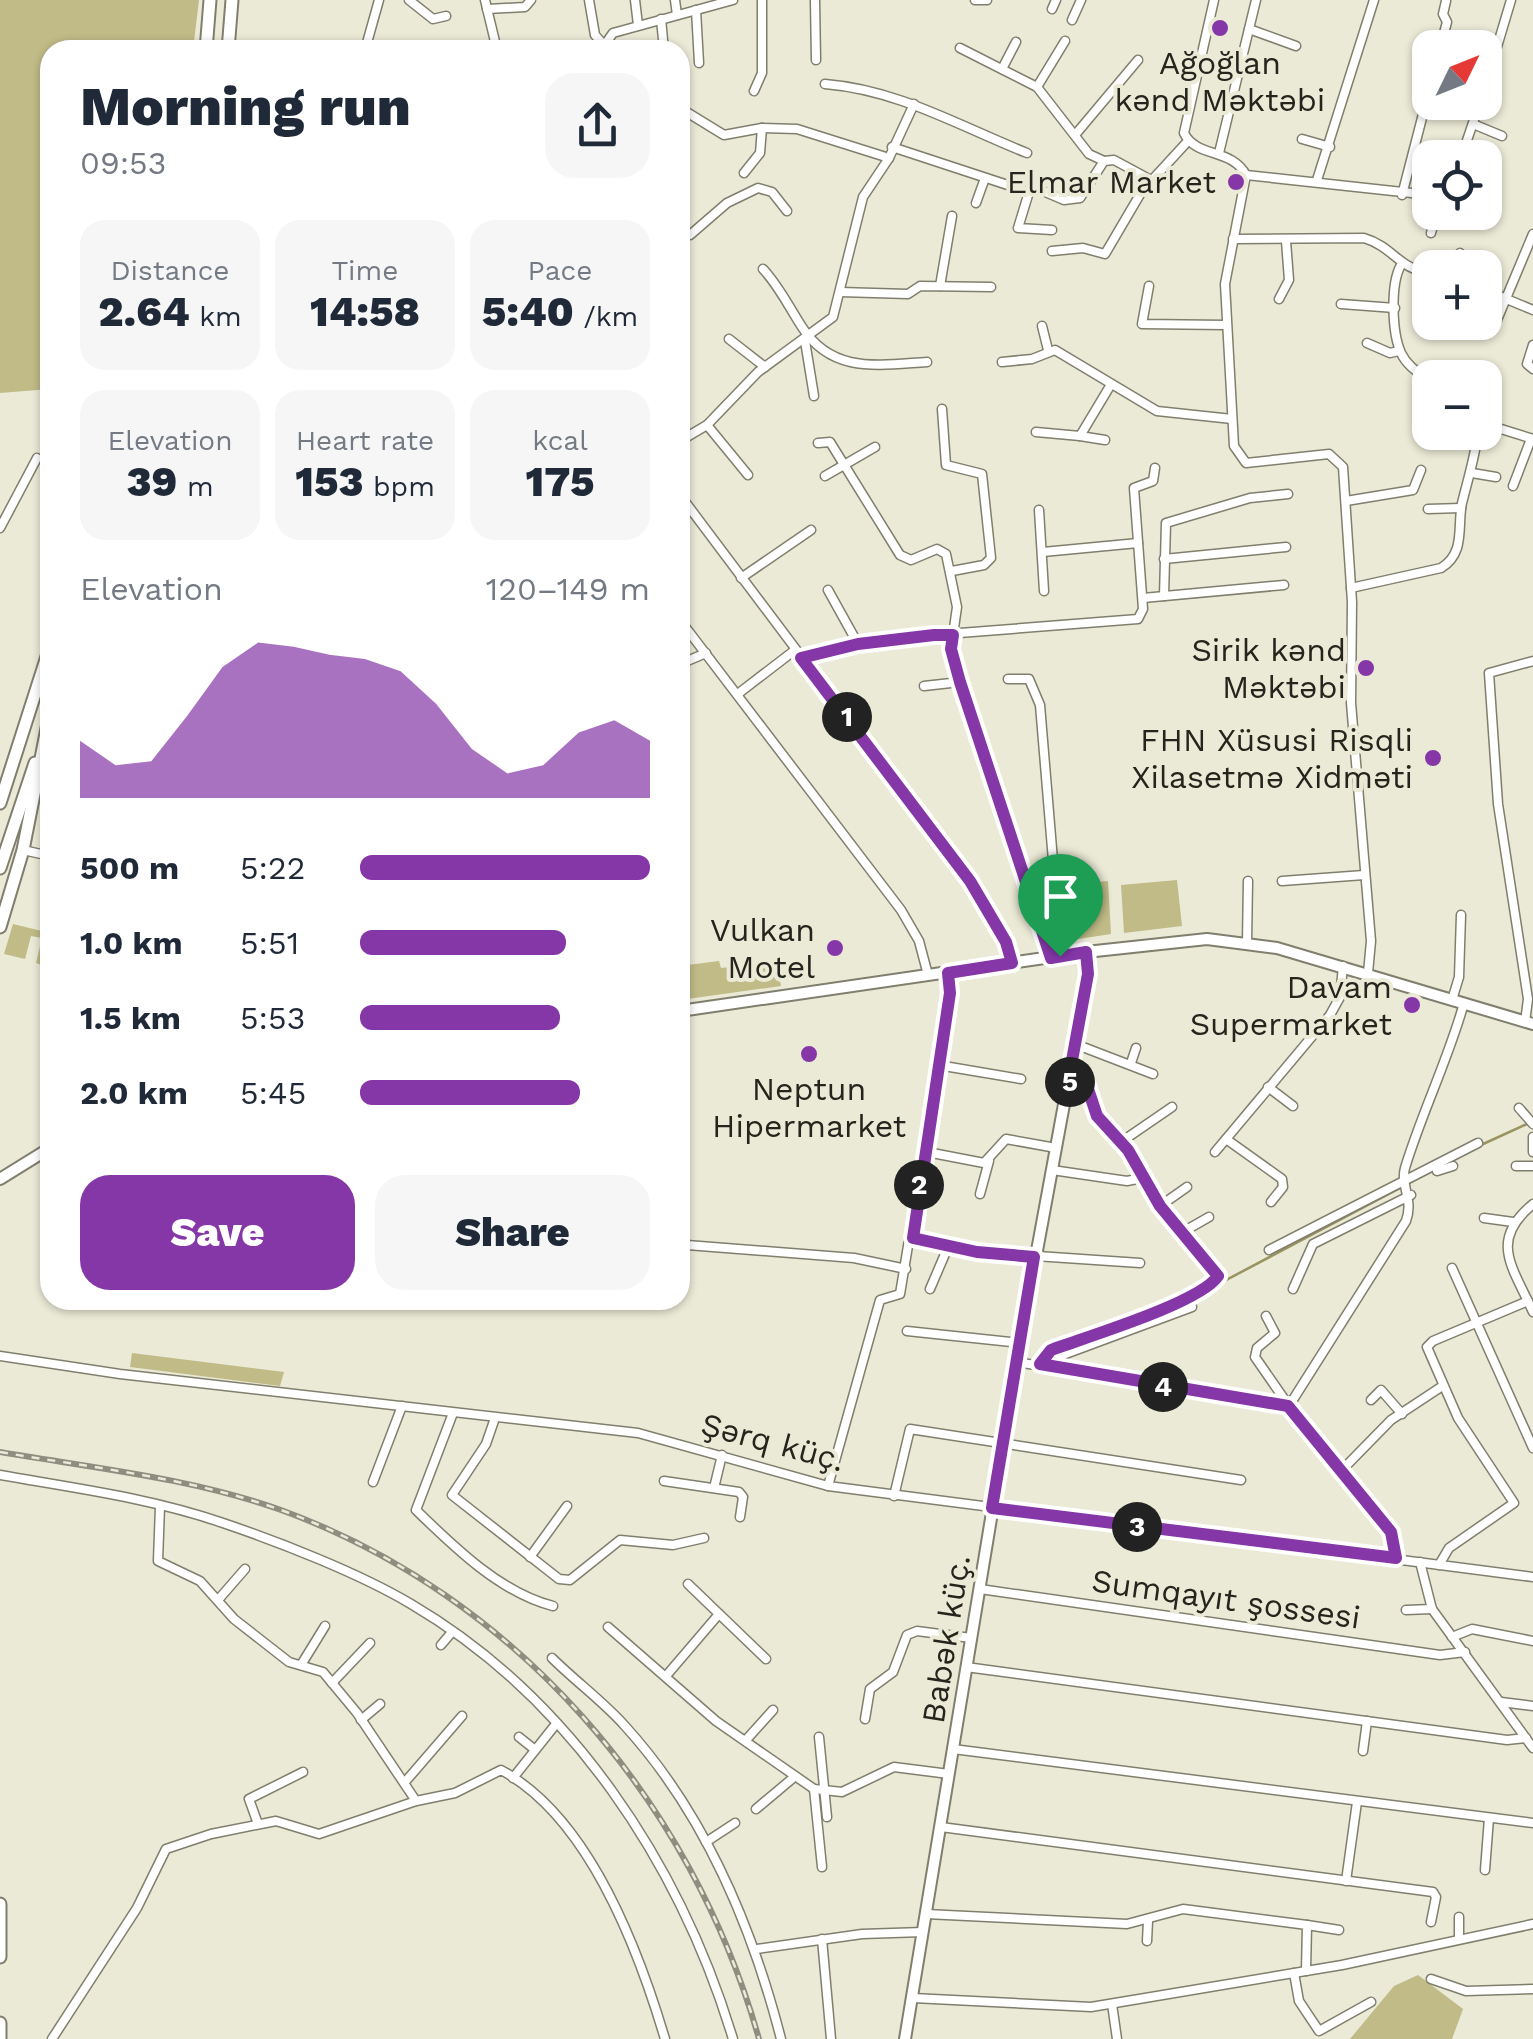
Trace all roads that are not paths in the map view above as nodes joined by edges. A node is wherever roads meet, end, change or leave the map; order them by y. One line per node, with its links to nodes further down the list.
1 (210, 0): 30 (highway)
2 (232, 0): 31 (highway)
3 (379, 0): 32 (street)
4 (410, 0): 23 (street)
5 (531, 0): 20 (street)
6 (589, 0): 34 (street)
7 (635, 0): 26 (street)
8 (675, 0): 22 (street)
9 (733, 0): 21 (street)
10 (762, 0): 47 (street)
11 (815, 0): 41 (street)
12 (975, 0): 13 (street)
13 (986, 0)
14 (1081, 0): 25 (street)
15 (1214, 0): 58 (street)
16 (1256, 0): 27 (street)
17 (1374, 0): 60 (street)
18 (1511, 0): 29 (street)
19 (1446, 1): 28 (street)
20 (486, 4): 33 (street)
21 (696, 10): 22 (street); 43 (street)
22 (677, 15): 24 (street)
23 (446, 16)
24 (661, 19): 26 (street); 36 (street)
25 (1072, 20)
26 (638, 25): 35 (street)
27 (1249, 28): 39 (street); 62 (street)
28 (1445, 30)
29 (1502, 30)
30 (207, 40)
31 (229, 40)
32 (368, 40)
33 (494, 40)
34 (597, 40)
35 (607, 40)
36 (663, 40)
37 (1065, 40): 46 (street)
38 (1016, 42): 44 (street)
39 (1296, 46)
40 (960, 48): 44 (street)
41 (816, 60)
42 (1138, 60): 54 (street)
43 (699, 63)
44 (1002, 68): 46 (street)
45 (825, 84): 48 (street)
46 (1037, 87): 54 (street)
47 (754, 91)
48 (914, 104): 59 (street); 61 (street)
49 (690, 114): 53 (street)
50 (1421, 120): 71 (street)
51 (1473, 120): 52 (street)
52 (1472, 124): 55 (street); 57 (street)
53 (762, 128): 63 (street); 65 (street)
54 (1076, 135): 64 (street)
55 (1502, 136)
56 (1302, 139): 60 (street)
57 (1466, 140)
58 (1188, 142): 62 (street); 68 (street)
59 (892, 147): 63 (street); 67 (street)
60 (1330, 147): 69 (street)
61 (1027, 152)
62 (1219, 153): 66 (street)
63 (889, 158): 90 (street)
64 (1104, 162): 68 (street); 70 (street)
65 (744, 174)
66 (1246, 175): 69 (street); 81 (street)
67 (985, 178): 70 (street); 73 (street)
68 (1152, 180): 83 (street)
69 (1317, 180): 71 (street)
70 (1029, 192): 76 (street)
71 (1402, 195): 72 (street)
72 (1412, 195)
73 (976, 203)
74 (786, 210): 80 (street)
75 (952, 216): 87 (street)
76 (1052, 230)
77 (1432, 230): 78 (street)
78 (1431, 233)
79 (1533, 234): 93 (street)
80 (690, 235)
81 (1233, 239): 82 (street); 98 (street)
82 (1286, 241): 84 (street); 91 (street)
83 (1052, 252)
84 (1401, 265): 86 (street); 95 (street)
85 (763, 268): 101 (street)
86 (1412, 268)
87 (940, 286): 89 (street); 90 (street)
88 (1150, 286): 98 (street)
89 (991, 287)
90 (840, 292): 101 (street)
91 (1279, 298)
92 (1502, 298): 93 (street)
93 (1506, 300): 96 (street); 97 (street)
94 (1342, 304): 95 (street)
95 (1395, 308): 105 (street)
96 (1502, 309)
97 (1533, 310)
98 (1226, 325): 114 (street)
99 (1042, 326): 104 (street)
100 (728, 339): 108 (street)
101 (808, 339): 106 (street); 108 (street); 112 (street)
102 (1367, 342): 105 (street)
103 (1533, 345): 110 (street)
104 (1048, 350): 107 (street); 111 (street)
105 (1399, 351): 109 (street)
106 (927, 362)
107 (1002, 362)
108 (764, 367): 115 (street)
109 (1412, 368)
110 (1533, 369)
111 (1110, 386): 114 (street); 119 (street)
112 (814, 396)
113 (942, 410): 146 (street)
114 (1232, 419): 135 (street)
115 (707, 425): 118 (street); 130 (street)
116 (1502, 429): 120 (street)
117 (1036, 432): 119 (street)
118 (690, 435)
119 (1080, 436): 121 (street)
120 (1532, 439): 133 (street)
121 (1105, 440)
122 (818, 443): 126 (street)
123 (875, 446): 126 (street)
124 (1475, 450): 129 (street)
125 (37, 458): 140 (street)
126 (842, 464): 131 (street); 146 (street)
127 (1155, 468): 142 (street)
128 (1422, 470): 135 (street)
129 (1472, 473): 132 (street); 136 (street)
130 (748, 475)
131 (825, 476)
132 (1496, 478)
133 (1513, 486)
134 (1288, 494): 145 (street)
135 (1346, 501): 149 (street)
136 (1461, 508): 138 (street); 149 (street)
137 (690, 509): 147 (street)
138 (1428, 509)
139 (1039, 510): 144 (street)
140 (0, 528)
141 (812, 530): 147 (street)
142 (1138, 544): 144 (street); 153 (street)
143 (1286, 547): 145 (street)
144 (1044, 552): 151 (street)
145 (1164, 559): 152 (street)
146 (952, 571): 155 (street)
147 (741, 578): 158 (street)
148 (1284, 585): 152 (street)
149 (1351, 588): 172 (street)
150 (828, 590): 156 (street)
151 (1044, 591)
152 (1164, 596): 153 (street)
153 (1142, 598): 155 (street)
154 (690, 632): 157 (street)
155 (953, 635): 156 (street); 163 (street)
156 (858, 644): 158 (street)
157 (706, 652): 159 (street); 165 (street)
158 (798, 654): 165 (street); 182 (street)
159 (690, 659)
160 (1533, 662): 179 (street)
161 (40, 678): 168 (highway)
162 (1008, 679): 181 (street)
163 (960, 682): 164 (street); 181 (street)
164 (924, 686)
165 (739, 694): 186 (street)
166 (40, 747): 171 (highway)
167 (40, 766): 169 (highway)
168 (2, 795)
169 (23, 850): 170 (street); 176 (highway)
170 (40, 854)
171 (0, 868)
172 (1364, 875): 174 (street); 185 (street)
173 (1248, 881): 178 (street)
174 (1282, 881)
175 (1461, 914): 187 (street)
176 (0, 927)
177 (1533, 940): 179 (street)
178 (1247, 942): 180 (main road); 183 (main road)
179 (1520, 945): 189 (street)
180 (1086, 952): 181 (main road); 190 (main road, Babək küç.)
181 (1056, 957): 182 (main road)
182 (1012, 963): 184 (main road)
183 (1344, 966): 185 (main road); 197 (street)
184 (948, 973): 186 (main road); 193 (street)
185 (1368, 973): 187 (main road)
186 (928, 975): 188 (main road)
187 (1458, 1002): 189 (main road); 219 (street)
188 (690, 1010)
189 (1529, 1023)
190 (1076, 1044): 192 (street); 196 (main road, Babək küç.)
191 (1136, 1048): 192 (street)
192 (1130, 1063): 194 (street)
193 (938, 1064): 195 (street); 207 (street)
194 (1152, 1074)
195 (1021, 1079)
196 (1068, 1082): 204 (street); 206 (main road, Babək küç.)
197 (1268, 1088): 198 (street); 203 (street)
198 (1293, 1106)
199 (1172, 1107): 204 (street)
200 (1519, 1108): 201 (street)
201 (1533, 1124)
202 (1533, 1137): 209 (street)
203 (1226, 1138): 208 (street); 221 (street)
204 (1122, 1142): 217 (street)
205 (1478, 1143): 219 (street)
206 (1056, 1148): 211 (street); 215 (main road, Babək küç.)
207 (927, 1152): 211 (street); 228 (street)
208 (1215, 1152)
209 (1533, 1152)
210 (40, 1154): 216 (main road)
211 (989, 1161): 220 (street)
212 (1453, 1166): 219 (street)
213 (1516, 1166): 214 (street)
214 (1533, 1166)
215 (1052, 1170): 217 (street); 232 (main road, Babək küç.)
216 (0, 1178)
217 (1142, 1178): 222 (street)
218 (1187, 1187): 222 (street)
219 (1408, 1188): 231 (street); 237 (street); 251 (street)
220 (980, 1194)
221 (1271, 1202)
222 (1160, 1206): 227 (street)
223 (1532, 1206): 226 (street)
224 (1209, 1217): 227 (street)
225 (1484, 1218): 226 (street)
226 (1512, 1222): 238 (street)
227 (1181, 1233): 247 (street)
228 (913, 1238): 230 (street); 235 (street)
229 (690, 1246): 235 (street)
230 (948, 1247): 232 (street); 236 (street)
231 (1269, 1250)
232 (1034, 1257): 233 (street); 244 (main road, Babək küç.)
233 (1140, 1262)
234 (1452, 1268): 242 (street)
235 (906, 1269): 263 (street)
236 (930, 1289)
237 (1294, 1289)
238 (1528, 1301): 240 (street); 242 (street)
239 (1192, 1307): 247 (street)
240 (1533, 1312)
241 (1266, 1316): 251 (street)
242 (1477, 1323): 248 (street); 256 (street)
243 (906, 1332): 244 (street)
244 (1020, 1343): 246 (main road, Babək küç.)
245 (0, 1356): 250 (street, Şərq küç.)
246 (1016, 1362): 247 (street); 255 (main road, Babək küç.)
247 (1044, 1365): 251 (street)
248 (1442, 1387): 253 (street); 274 (street)
249 (1371, 1400): 253 (street)
250 (402, 1406): 252 (street, Şərq küç.); 261 (street)
251 (1288, 1406): 258 (street)
252 (453, 1413): 254 (street, Şərq küç.); 280 (street)
253 (1402, 1414): 258 (street)
254 (494, 1418): 257 (street, Şərq küç.); 271 (street)
255 (1002, 1443): 260 (street); 265 (street); 268 (main road, Babək küç.)
256 (1533, 1448)
257 (722, 1455): 263 (street, Şərq küç.); 264 (street)
258 (1344, 1469): 272 (street)
259 (0, 1475): 266 (street)
260 (1242, 1480)
261 (374, 1482)
262 (664, 1482): 264 (street)
263 (828, 1486): 265 (street, Şərq küç.)
264 (714, 1488): 269 (street)
265 (894, 1496): 268 (street, Şərq küç.)
266 (160, 1506): 279 (street); 286 (street)
267 (567, 1506): 271 (street)
268 (992, 1508): 272 (street, Şərq küç.); 278 (main road, Babək küç.)
269 (740, 1516)
270 (704, 1538): 271 (street)
271 (530, 1556)
272 (1396, 1558): 273 (street, Şərq küç.)
273 (1420, 1562): 274 (street, Şərq küç.); 281 (street)
274 (1439, 1565): 276 (street, Şərq küç.)
275 (245, 1569): 279 (street)
276 (1533, 1577)
277 (688, 1584): 283 (street)
278 (980, 1588): 288 (main road, Babək küç.); 292 (street, Sumqayıt şossesi)
279 (218, 1600): 295 (street)
280 (553, 1606)
281 (1432, 1609): 282 (street); 287 (street)
282 (1406, 1610)
283 (719, 1614): 294 (street); 297 (street)
284 (325, 1626): 295 (street)
285 (608, 1627): 297 (street)
286 (452, 1632): 291 (street); 307 (street)
287 (1452, 1637): 289 (street); 292 (street)
288 (971, 1638): 296 (main road, Babək küç.); 304 (street)
289 (1533, 1641)
290 (370, 1642): 298 (street)
291 (441, 1646)
292 (1465, 1652): 299 (street)
293 (552, 1658): 332 (street)
294 (766, 1659)
295 (301, 1665): 298 (street)
296 (966, 1667): 306 (street); 313 (main road, Babək küç.)
297 (666, 1676): 311 (street)
298 (332, 1683): 305 (street)
299 (1501, 1702): 301 (street); 310 (street)
300 (380, 1704): 305 (street)
301 (1533, 1706)
302 (773, 1710): 311 (street)
303 (462, 1716): 320 (street)
304 (865, 1719)
305 (361, 1720): 320 (street)
306 (1367, 1721): 310 (street); 315 (street)
307 (556, 1724): 314 (street); 361 (street)
308 (520, 1737): 314 (street)
309 (819, 1737): 322 (street)
310 (1526, 1738): 312 (street)
311 (746, 1740): 319 (street)
312 (1533, 1748)
313 (953, 1749): 317 (main road, Babək küç.); 324 (street)
314 (534, 1750): 318 (street)
315 (1364, 1751)
316 (303, 1772): 330 (street)
317 (949, 1774): 322 (street); 331 (main road, Babək küç.)
318 (513, 1778): 323 (street); 360 (street)
319 (794, 1778): 321 (street); 325 (street)
320 (405, 1782): 323 (street)
321 (814, 1789): 322 (street); 333 (street)
322 (825, 1792): 326 (street)
323 (416, 1801): 330 (street)
324 (1357, 1802): 327 (street); 335 (street)
325 (756, 1809)
326 (827, 1817)
327 (1488, 1818): 329 (street); 334 (street)
328 (735, 1823): 332 (street)
329 (1533, 1823)
330 (258, 1824): 359 (street)
331 (941, 1827): 335 (street); 337 (main road, Babək küç.)
332 (706, 1842): 348 (street)
333 (822, 1867)
334 (1485, 1870)
335 (1346, 1881): 340 (street)
336 (0, 1904): 349 (highway)
337 (926, 1914): 339 (street); 344 (main road, Babək küç.)
338 (1459, 1917): 346 (street)
339 (1148, 1921): 342 (street); 347 (street)
340 (1431, 1922)
341 (1533, 1924): 346 (street)
342 (1307, 1925): 343 (street); 350 (street)
343 (1339, 1930)
344 (923, 1932): 345 (street); 354 (main road, Babək küç.)
345 (822, 1938): 348 (street); 363 (street)
346 (1459, 1938): 350 (street)
347 (1147, 1941)
348 (757, 1948): 362 (street)
349 (0, 1957)
350 (1306, 1971): 351 (street)
351 (1294, 1972): 355 (street); 356 (street)
352 (1431, 1979): 353 (street)
353 (1533, 1989)
354 (913, 1998): 356 (street); 364 (main road, Babək küç.)
355 (1371, 2002)
356 (1112, 2004): 365 (street)
357 (0, 2023): 358 (highway)
358 (0, 2039)
359 (52, 2039)
360 (665, 2039)
361 (732, 2039)
362 (781, 2039)
363 (831, 2039)
364 (905, 2039)
365 (1117, 2039)

